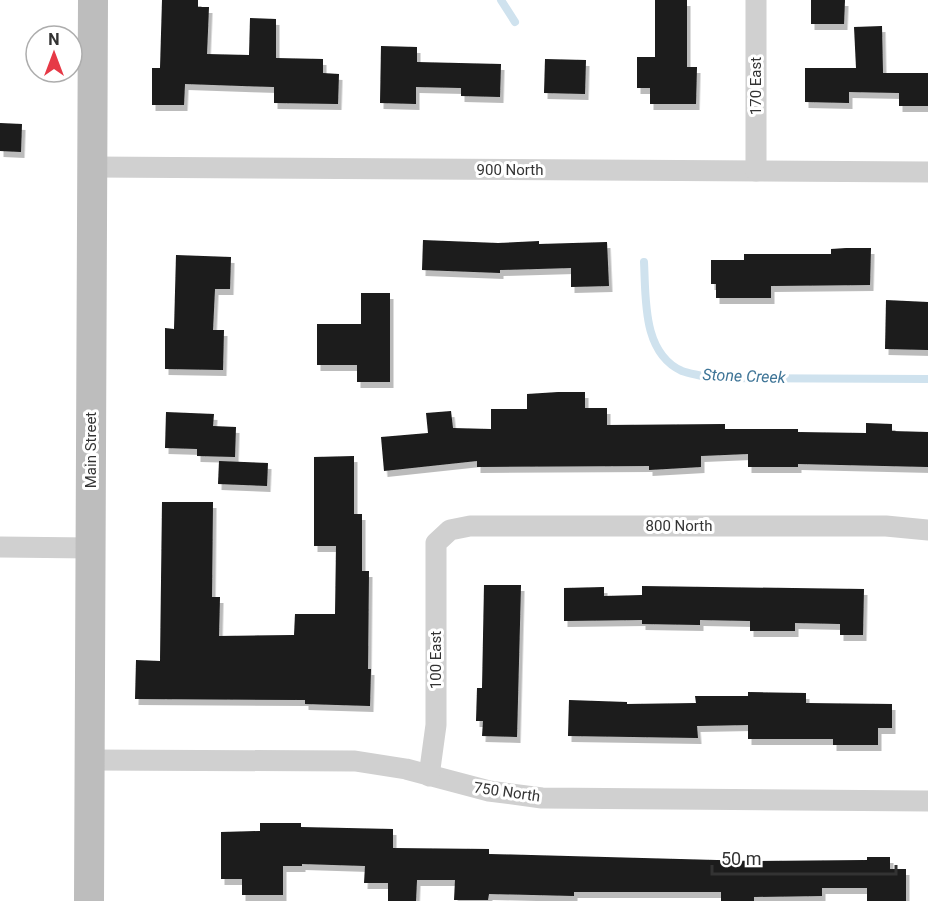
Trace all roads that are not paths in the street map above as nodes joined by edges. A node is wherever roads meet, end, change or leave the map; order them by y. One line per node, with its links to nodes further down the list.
1 (93, 0): 3 (main road, Main Street)
2 (756, 0): 4 (street, 170 East)
3 (93, 167): 4 (street, 900 North); 9 (main road, Main Street)
4 (756, 171): 5 (street, 900 North)
5 (928, 172)
6 (928, 530): 7 (street, 800 North)
7 (436, 543): 11 (street, 100 East)
8 (0, 547): 9 (street)
9 (91, 548): 10 (main road, Main Street)
10 (90, 760): 11 (street, 750 North); 13 (main road, Main Street)
11 (429, 776): 12 (street, 750 North)
12 (928, 801)
13 (89, 901)

